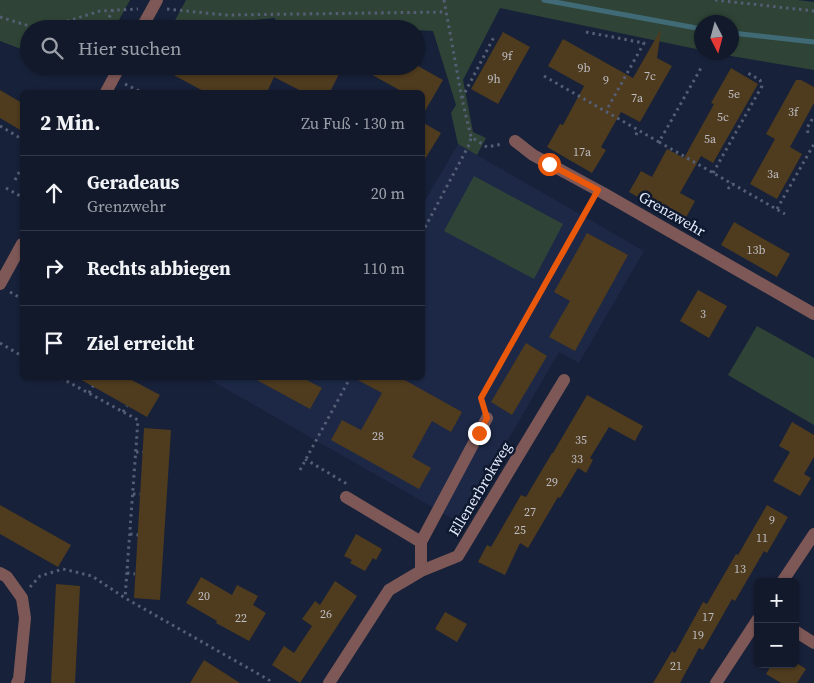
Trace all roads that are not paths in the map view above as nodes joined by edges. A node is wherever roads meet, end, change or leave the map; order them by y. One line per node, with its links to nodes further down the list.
1 (155, 4): 2 (street)
2 (146, 20)
3 (115, 75): 4 (street)
4 (107, 90)
5 (515, 141): 8 (street, Grenzwehr)
6 (20, 248): 7 (street)
7 (0, 284)
8 (814, 314)
9 (564, 380): 14 (street, Ellenerbrokweg)
10 (487, 418): 13 (street)
11 (346, 497): 13 (street)
12 (814, 534): 16 (street)
13 (421, 542): 14 (street)
14 (421, 571): 21 (street, Ellenerbrokweg)
15 (0, 573): 20 (street)
16 (785, 578)
17 (755, 623): 22 (street)
18 (799, 634): 19 (street)
19 (814, 643)
20 (17, 683)
21 (329, 683)
22 (716, 683)

